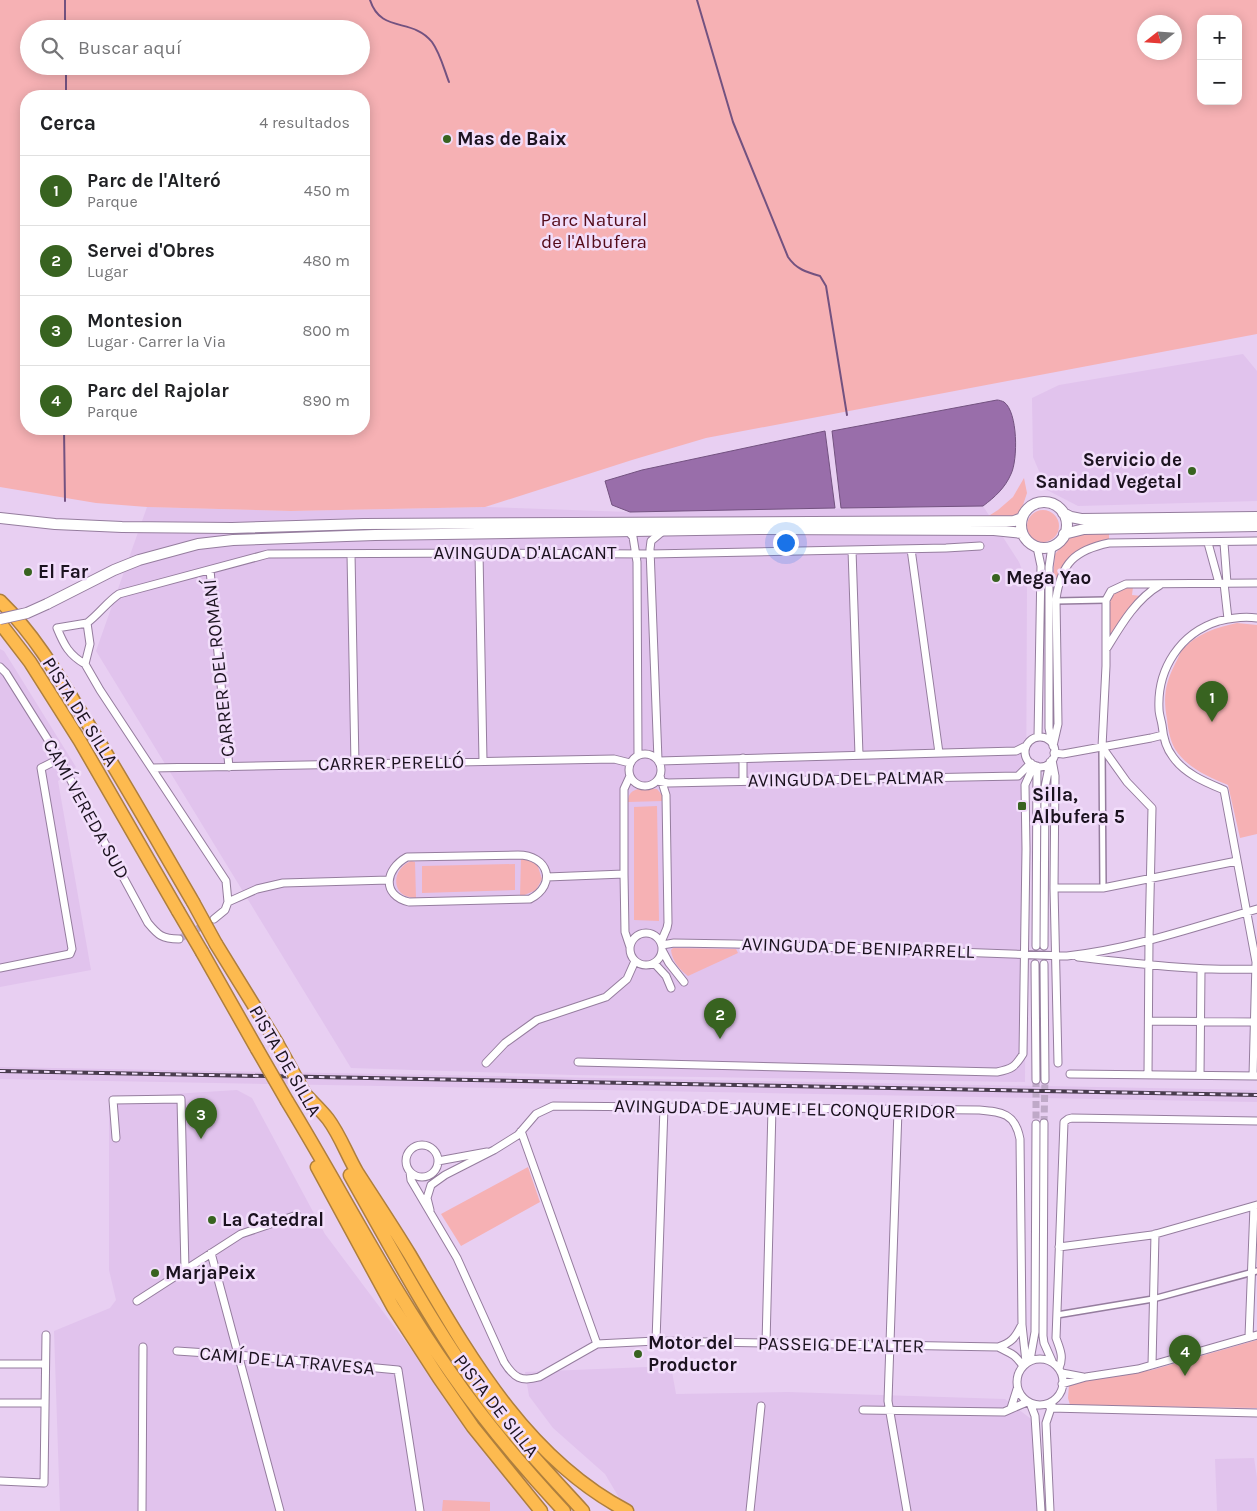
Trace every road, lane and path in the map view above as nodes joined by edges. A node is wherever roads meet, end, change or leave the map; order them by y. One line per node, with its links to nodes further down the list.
1 (1063, 513): 2 (main road); 4 (main road); 9 (main road)
2 (1257, 517)
3 (0, 518): 4 (main road, AVINGUDA D'ALACANT)
4 (1022, 518): 8 (main road)
5 (1257, 526): 9 (main road)
6 (628, 531): 7 (main road, AVINGUDA D'ALACANT); 19 (street); 30 (main road, AVINGUDA D'ALACANT, bridge)
7 (664, 531): 8 (main road, AVINGUDA D'ALACANT); 21 (street)
8 (1022, 533): 15 (main road)
9 (1064, 534): 14 (main road)
10 (1208, 542): 11 (street); 24 (street); 28 (street)
11 (1224, 542): 12 (street); 24 (street)
12 (1257, 542)
13 (980, 546): 16 (street, AVINGUDA D'ALACANT)
14 (1052, 546): 15 (main road); 42 (street)
15 (1037, 547): 38 (street)
16 (911, 549): 17 (street, AVINGUDA D'ALACANT); 41 (street)
17 (852, 550): 21 (street, AVINGUDA D'ALACANT); 44 (street)
18 (479, 553): 19 (street, AVINGUDA D'ALACANT); 20 (street, AVINGUDA D'ALACANT); 48 (street)
19 (636, 553): 21 (street, AVINGUDA D'ALACANT); 43 (street)
20 (351, 554): 22 (street, AVINGUDA D'ALACANT); 50 (street)
21 (650, 554): 47 (street)
22 (210, 570): 33 (street, AVINGUDA D'ALACANT); 52 (street, CARRER DEL ROMANÍ)
23 (1257, 582): 24 (street)
24 (1223, 583): 25 (street); 31 (street)
25 (1160, 585): 26 (street); 34 (street)
26 (1106, 600): 28 (street); 34 (street)
27 (0, 601): 99 (highway, PISTA DE SILLA, bridge)
28 (1056, 601): 42 (street)
29 (1257, 618): 31 (street)
30 (0, 619)
31 (1228, 619): 37 (street)
32 (0, 623): 100 (highway, PISTA DE SILLA, bridge)
33 (86, 623): 35 (street); 35 (street)
34 (1107, 648): 40 (street)
35 (85, 664): 53 (street)
36 (0, 667): 46 (street, CAMÍ VEREDA SUD)
37 (1163, 735): 40 (street); 57 (street)
38 (1038, 737): 39 (street); 42 (street)
39 (1026, 746): 41 (street, AVINGUDA DEL PALMAR); 51 (street)
40 (1102, 747): 42 (street); 61 (street); 63 (street)
41 (939, 753): 44 (street, AVINGUDA DEL PALMAR)
42 (1052, 753): 51 (street); 62 (street); 72 (street)
43 (638, 755): 47 (street); 49 (street)
44 (859, 756): 45 (street, AVINGUDA DEL PALMAR)
45 (743, 758): 47 (street, AVINGUDA DEL PALMAR); 56 (street)
46 (60, 760): 68 (street, CAMÍ VEREDA SUD); 82 (street)
47 (658, 760): 55 (street)
48 (483, 762): 49 (street, CARRER PERELLÓ); 50 (street, CARRER PERELLÓ)
49 (630, 763): 54 (street)
50 (355, 764): 52 (street, CARRER PERELLÓ)
51 (1034, 765): 56 (street, AVINGUDA DEL PALMAR); 71 (street); 74 (street)
52 (229, 767): 53 (street, CARRER PERELLÓ)
53 (152, 768): 64 (street)
54 (630, 776): 55 (street); 58 (street)
55 (660, 780): 56 (street, AVINGUDA DEL PALMAR); 70 (street)
56 (743, 781)
57 (1237, 861): 61 (street); 66 (street)
58 (624, 874): 59 (street); 73 (street)
59 (547, 877): 60 (street); 60 (street)
60 (389, 880): 64 (street)
61 (1150, 880): 63 (street); 69 (street)
62 (1054, 888): 63 (street); 75 (street)
63 (1103, 888)
64 (228, 902): 67 (street)
65 (1257, 909): 66 (street)
66 (1247, 912): 69 (street); 83 (street)
67 (214, 919)
68 (179, 938)
69 (1149, 940): 76 (street); 81 (street)
70 (662, 946): 73 (street); 74 (street, AVINGUDA DE BENIPARRELL); 78 (street); 85 (street)
71 (1036, 946)
72 (1044, 946)
73 (630, 947): 77 (street)
74 (1024, 954): 75 (street, AVINGUDA DE BENIPARRELL); 90 (street)
75 (1055, 955): 76 (street, AVINGUDA DE BENIPARRELL); 92 (street)
76 (1067, 956): 81 (street)
77 (635, 961): 78 (street); 91 (street)
78 (654, 963): 86 (street)
79 (1035, 964): 97 (street)
80 (1044, 964): 98 (street)
81 (1149, 966): 84 (street); 87 (street)
82 (0, 968)
83 (1257, 969): 84 (street); 89 (street)
84 (1201, 970): 88 (street)
85 (684, 982)
86 (671, 988)
87 (1149, 1021): 88 (street); 94 (street)
88 (1199, 1022): 89 (street); 95 (street)
89 (1256, 1022): 96 (street)
90 (578, 1062)
91 (486, 1063)
92 (1058, 1063)
93 (1070, 1074): 94 (street)
94 (1148, 1075): 95 (street)
95 (1200, 1075): 96 (street)
96 (1255, 1076)
97 (1036, 1080)
98 (1044, 1080)
99 (305, 1094): 161 (highway, PISTA DE SILLA); 162 (highway)
100 (287, 1100): 156 (highway, PISTA DE SILLA); 160 (highway)
101 (664, 1107): 102 (street, AVINGUDA DE JAUME I EL CONQUERIDOR); 107 (street, AVINGUDA DE JAUME I EL CONQUERIDOR); 129 (street)
102 (772, 1108): 103 (street, AVINGUDA DE JAUME I EL CONQUERIDOR); 131 (street)
103 (898, 1110): 125 (street, AVINGUDA DE JAUME I EL CONQUERIDOR); 132 (street)
104 (1257, 1121): 118 (street)
105 (1044, 1123): 137 (street)
106 (1036, 1124): 138 (street)
107 (521, 1132): 109 (street); 130 (street)
108 (116, 1138): 120 (street)
109 (494, 1150): 110 (street); 113 (street)
110 (438, 1161): 111 (street); 112 (street)
111 (434, 1171): 112 (street); 113 (street)
112 (410, 1172): 115 (street)
113 (446, 1175): 115 (street)
114 (1255, 1206): 117 (street); 121 (street)
115 (430, 1210): 130 (street, PASSEIG DE L'ALTER)
116 (297, 1215): 119 (street)
117 (1155, 1234): 118 (street); 122 (street)
118 (1059, 1248): 124 (street)
119 (211, 1253): 120 (street); 136 (street)
120 (185, 1270): 123 (street)
121 (1254, 1272): 122 (street); 128 (street)
122 (1154, 1299): 124 (street); 141 (street)
123 (138, 1301)
124 (1057, 1315): 142 (street)
125 (1022, 1325): 134 (street); 138 (street)
126 (46, 1335): 140 (street)
127 (1257, 1335): 128 (street)
128 (1249, 1337): 141 (street)
129 (656, 1341): 130 (street, PASSEIG DE L'ALTER); 131 (street, PASSEIG DE L'ALTER)
130 (597, 1344)
131 (766, 1344): 132 (street, PASSEIG DE L'ALTER)
132 (891, 1345): 134 (street, PASSEIG DE L'ALTER); 153 (street)
133 (143, 1347): 157 (street)
134 (998, 1347): 138 (street)
135 (177, 1351): 136 (street, CAMÍ DE LA TRAVESA)
136 (238, 1355): 158 (street); 159 (street, CAMÍ DE LA TRAVESA)
137 (1052, 1362): 138 (street); 142 (street)
138 (1026, 1363): 145 (street)
139 (0, 1364): 140 (street)
140 (45, 1364): 148 (street)
141 (1152, 1365): 143 (street)
142 (1060, 1370): 143 (street); 144 (street)
143 (1086, 1377): 144 (street)
144 (1062, 1384): 149 (street)
145 (1017, 1389): 146 (street); 151 (street)
146 (1028, 1402): 149 (street); 151 (street); 165 (street)
147 (0, 1403): 148 (street)
148 (44, 1403): 155 (street)
149 (1052, 1405): 154 (street); 166 (street)
150 (761, 1406): 163 (street)
151 (1012, 1408): 153 (street)
152 (863, 1410): 153 (street)
153 (890, 1410): 164 (street)
154 (1257, 1413)
155 (0, 1482)
156 (561, 1508)
157 (142, 1511)
158 (280, 1511)
159 (420, 1511)
160 (541, 1511)
161 (583, 1511)
162 (627, 1511)
163 (750, 1511)
164 (907, 1511)
165 (1041, 1511)
166 (1050, 1511)

